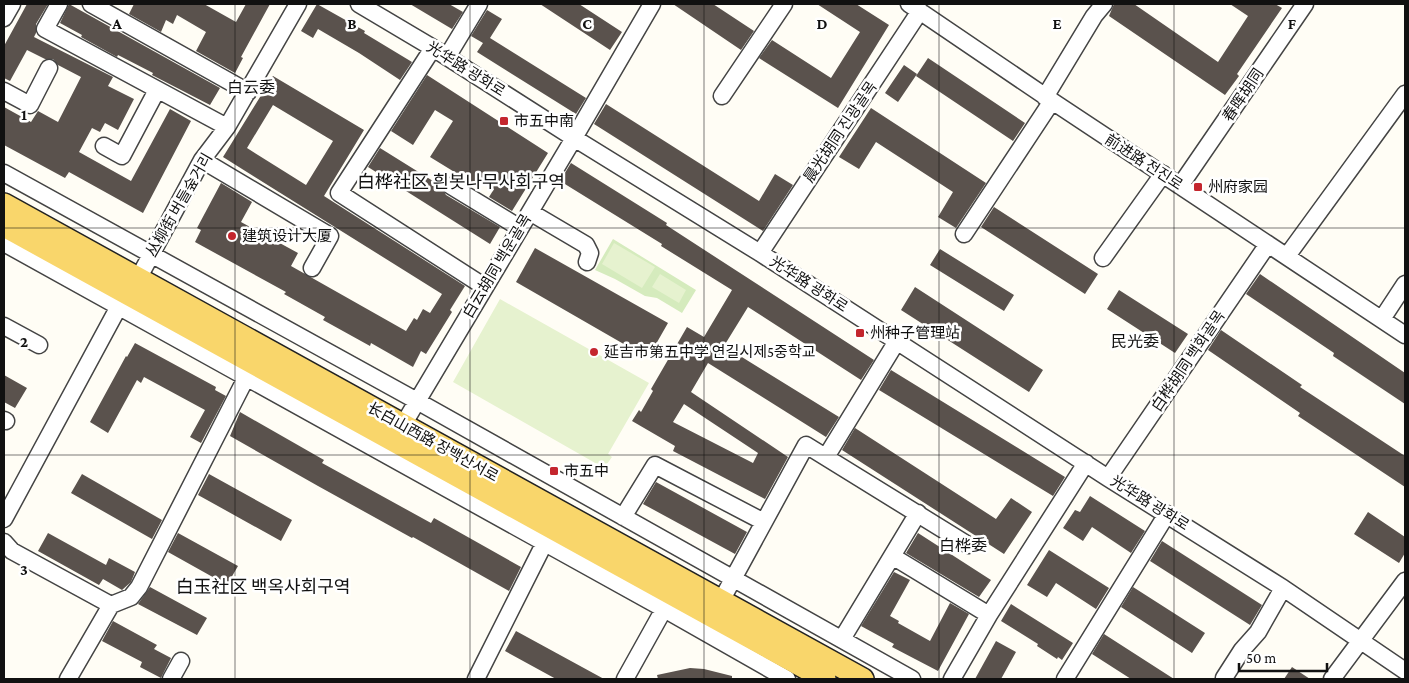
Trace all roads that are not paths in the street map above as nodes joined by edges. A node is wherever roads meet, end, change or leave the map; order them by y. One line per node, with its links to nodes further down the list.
1 (12, 4): 13 (street)
2 (59, 4): 17 (street)
3 (91, 4): 12 (street)
4 (298, 4): 18 (street, 丛柳街 버들숲거리)
5 (359, 4): 14 (street, 光华路 광화로)
6 (479, 4): 14 (street)
7 (652, 4): 23 (street, 白云胡同 백운골목)
8 (784, 4): 20 (street)
9 (1104, 4): 21 (street)
10 (1305, 4): 29 (street, 春晖胡同)
11 (915, 8): 21 (street, 前进路 전진로); 37 (street, 晨光胡同 진광골목)
12 (113, 9): 18 (street)
13 (4, 18)
14 (440, 52): 23 (street, 光华路 광화로); 44 (street)
15 (49, 68): 16 (street)
16 (4, 90)
17 (157, 90): 22 (street); 24 (street)
18 (248, 92): 22 (street, 丛柳街 버들숲거리)
19 (1405, 94): 39 (street)
20 (722, 96)
21 (1049, 99): 27 (street, 前进路 전진로); 34 (street)
22 (228, 127): 25 (street, 丛柳街 버들숲거리)
23 (574, 138): 31 (street, 白云胡同 백운골목); 37 (street, 光华路 광화로)
24 (104, 146)
25 (202, 160): 38 (street, 丛柳街 버들숲거리); 42 (street)
26 (4, 173): 38 (street)
27 (1163, 174): 29 (street, 前进路 전진로); 40 (street)
28 (451, 186): 33 (street)
29 (1180, 186): 36 (street, 前进路 전진로)
30 (4, 204): 45 (main road, 长白山西路 장백산서로)
31 (530, 212): 33 (street, 白云胡同 백운골목); 41 (street)
32 (4, 226): 45 (main road, 长白山西路 장백산서로)
33 (520, 228): 44 (street, 白云胡同 백운골목)
34 (964, 234)
35 (4, 243): 45 (street)
36 (1268, 244): 39 (street, 前进路 전진로); 56 (street, 白桦胡同 백화골목)
37 (760, 253): 49 (street, 光华路 광화로)
38 (152, 254): 45 (street, 丛柳街 버들숲거리); 52 (street)
39 (1287, 256): 46 (street, 前进路 전진로)
40 (1103, 258)
41 (587, 262)
42 (312, 268)
43 (1405, 284): 46 (street)
44 (485, 287): 52 (street, 白云胡同 백운골목)
45 (128, 293): 51 (street); 53 (main road, 长白山西路 장백산서로); 60 (street, 丛柳街 버들숲거리); 70 (main road, 长白山西路 장백산서로)
46 (1382, 319): 48 (street, 前进路 전진로)
47 (4, 326): 50 (street)
48 (1405, 335)
49 (898, 341): 54 (street); 55 (street, 光华路 광화로)
50 (40, 346)
51 (246, 378): 63 (street); 71 (street)
52 (417, 401): 53 (street, 白云胡同 백운골목); 59 (street)
53 (403, 425): 69 (main road, 长白山西路 장백산서로)
54 (826, 457): 57 (street); 61 (street)
55 (1086, 463): 56 (street, 光华路 광화로); 72 (street)
56 (1108, 478): 58 (street, 光华路 광화로)
57 (918, 513): 64 (street); 65 (street)
58 (1167, 514): 68 (street, 光华路 광화로); 87 (street)
59 (623, 517): 61 (street); 66 (street)
60 (4, 519)
61 (764, 522): 66 (street)
62 (4, 542): 71 (street)
63 (544, 544): 70 (street); 80 (street)
64 (968, 545)
65 (892, 556): 72 (street); 73 (street)
66 (733, 578): 69 (street); 73 (street)
67 (1405, 581): 74 (street)
68 (1283, 588): 74 (street, 光华路 광화로); 77 (street)
69 (721, 601): 84 (main road, 长白山西路 장백산서로)
70 (668, 602): 81 (street); 82 (street); 83 (main road, 长白山西路 장백산서로)
71 (111, 605): 78 (street)
72 (989, 615): 86 (street)
73 (842, 639): 85 (street)
74 (1360, 642): 76 (street, 光华路 광화로); 88 (street)
75 (181, 661): 79 (street)
76 (1405, 671)
77 (1224, 678)
78 (68, 679)
79 (171, 679)
80 (476, 679)
81 (625, 679)
82 (787, 679)
83 (825, 679)
84 (863, 679)
85 (912, 679)
86 (952, 679)
87 (1065, 679)
88 (1332, 679)

